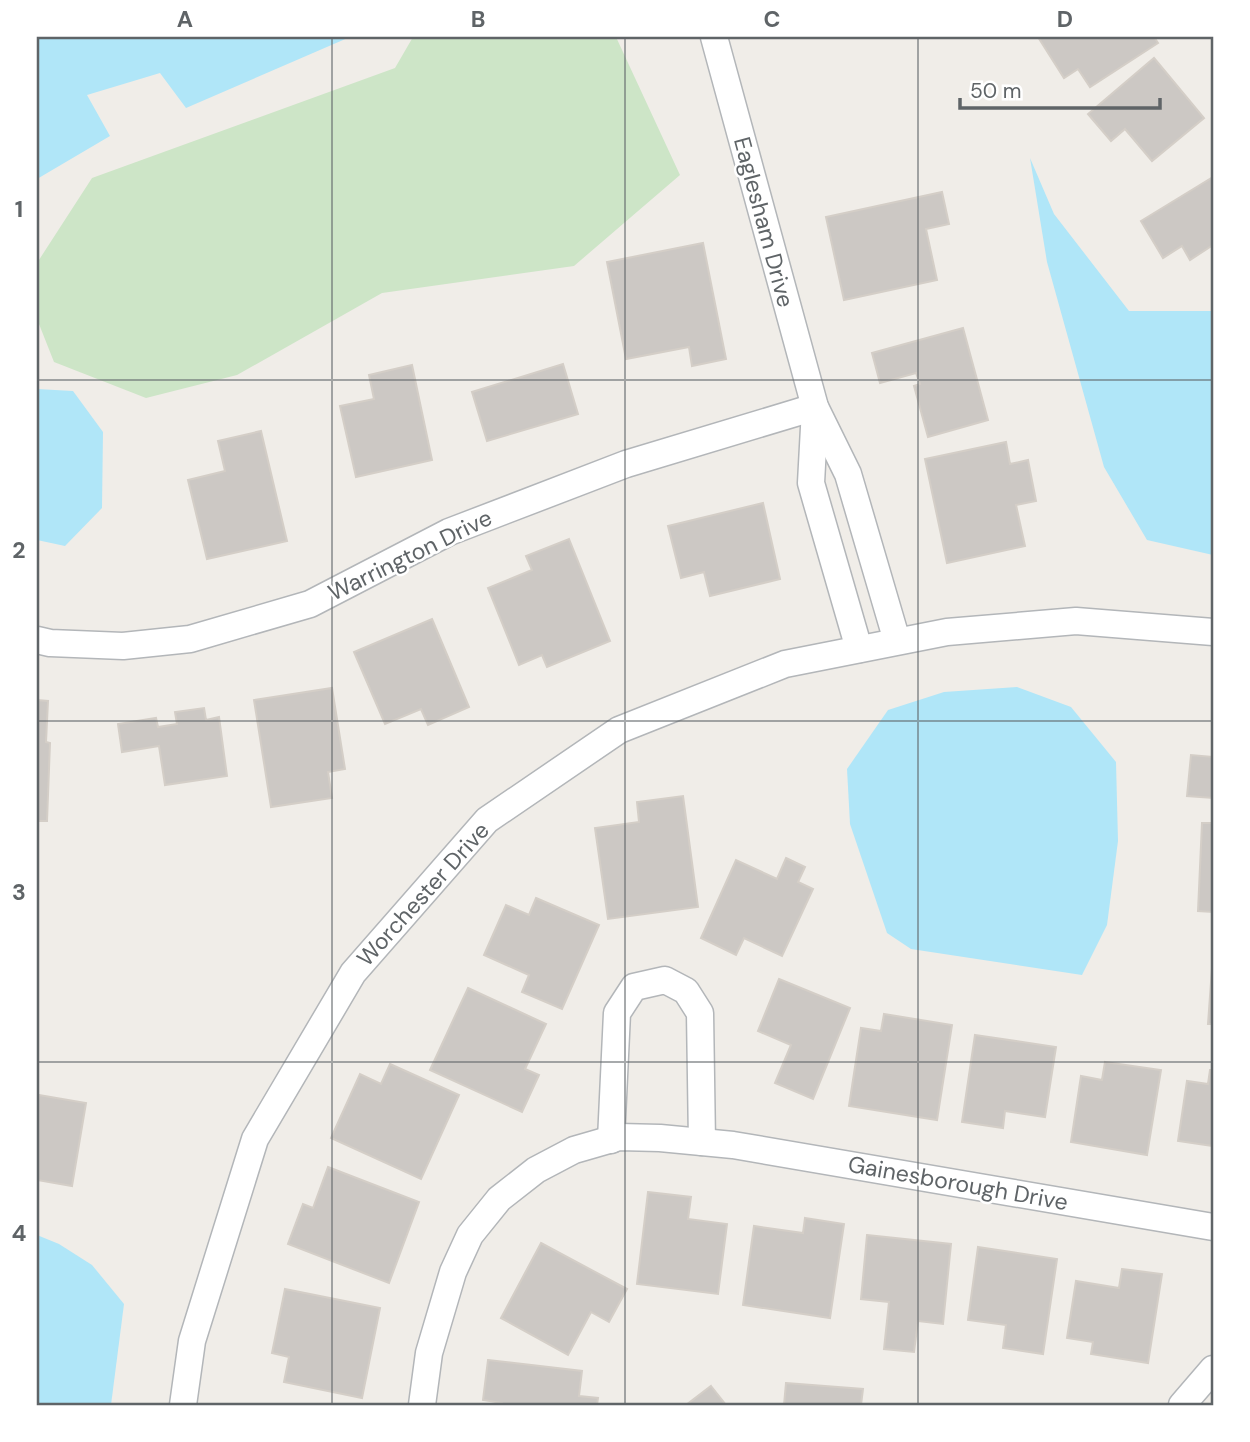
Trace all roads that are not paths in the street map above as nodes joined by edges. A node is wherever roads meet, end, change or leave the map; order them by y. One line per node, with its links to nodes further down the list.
1 (714, 37): 2 (street, Eaglesham Drive)
2 (815, 407): 4 (street, Warrington Drive); 5 (street, Eaglesham Drive); 6 (street, Eaglesham Drive)
3 (1213, 632): 5 (street, Worchester Drive)
4 (37, 640)
5 (897, 642): 6 (street, Worchester Drive)
6 (859, 649): 11 (street, Worchester Drive)
7 (611, 1140): 8 (street, Gainesborough Drive); 8 (street); 12 (street, Gainesborough Drive)
8 (702, 1142): 9 (street, Gainesborough Drive)
9 (1213, 1227)
10 (1213, 1369): 13 (street)
11 (183, 1405)
12 (422, 1405)
13 (1182, 1405)

